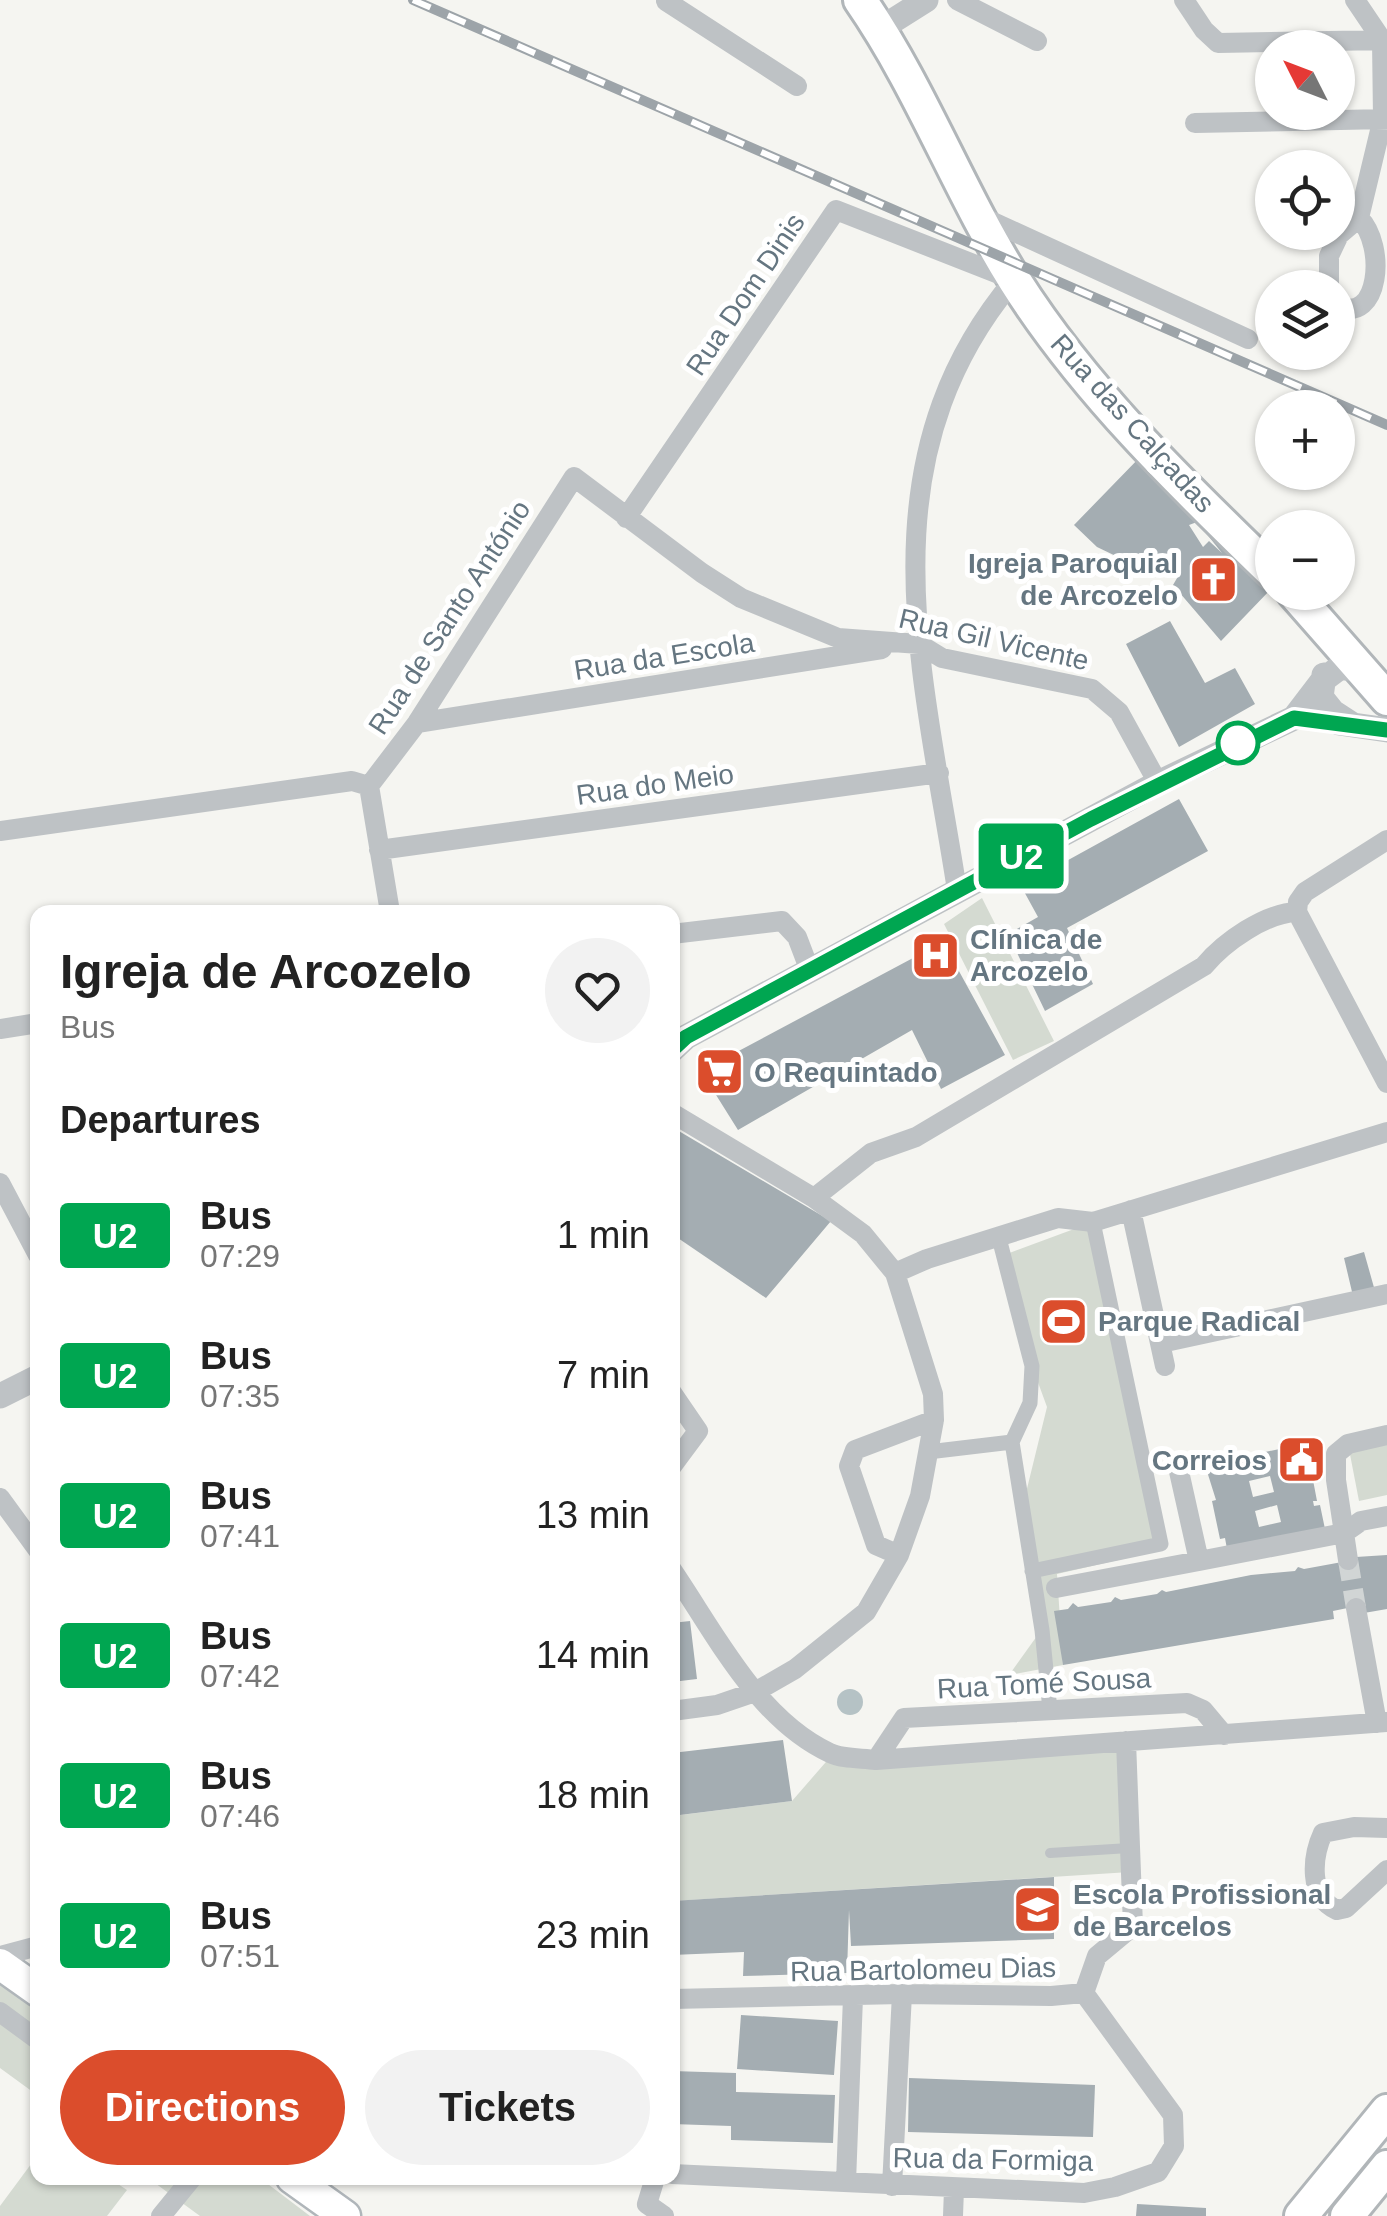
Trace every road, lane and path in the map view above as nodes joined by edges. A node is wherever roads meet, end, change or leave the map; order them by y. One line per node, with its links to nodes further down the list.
1 (666, 0): 10 (street)
2 (860, 0): 7 (main road, Rua das Calçadas)
3 (926, 0): 7 (street)
4 (957, 0): 8 (street)
5 (1184, 0): 9 (street)
6 (1355, 0): 9 (street)
7 (880, 30): 13 (main road, Rua das Calçadas)
8 (1037, 40)
9 (1384, 40): 11 (street)
10 (797, 86)
11 (1385, 118): 12 (street); 14 (street)
12 (1195, 122)
13 (980, 216): 16 (main road, Rua das Calçadas); 18 (street)
14 (1359, 218): 15 (street); 17 (street)
15 (1327, 270)
16 (1014, 280): 20 (street, Rua Dom Dinis); 21 (main road, Rua das Calçadas); 24 (street)
17 (1355, 308)
18 (1248, 339)
19 (574, 477): 20 (street, Rua Gil Vicente); 29 (street, Rua de Santo António)
20 (626, 518): 24 (street, Rua Gil Vicente)
21 (1255, 555)
22 (1310, 610): 23 (main road)
23 (1331, 634): 25 (main road); 26 (street)
24 (919, 644): 29 (street, Rua da Escola); 32 (street); 33 (street, Rua Gil Vicente)
25 (1358, 668): 26 (street); 27 (main road)
26 (1323, 680): 28 (street); 30 (street)
27 (1384, 697): 30 (street)
28 (1294, 718): 30 (street); 33 (street)
29 (417, 723): 34 (street, Rua de Santo António)
30 (1353, 725): 31 (street)
31 (1387, 730)
32 (939, 772): 37 (street, Rua do Meio); 38 (street)
33 (1158, 784): 38 (street)
34 (369, 786): 35 (street); 37 (street)
35 (0, 831)
36 (1387, 840): 40 (street)
37 (379, 850): 39 (street)
38 (957, 890): 42 (street)
39 (389, 905)
40 (1297, 912): 46 (street); 50 (street)
41 (680, 933): 42 (street)
42 (810, 971): 45 (street)
43 (30, 1025): 44 (street)
44 (0, 1028)
45 (680, 1040)
46 (1387, 1083)
47 (680, 1118): 50 (street)
48 (1387, 1132): 51 (street)
49 (1, 1187): 54 (street)
50 (814, 1198): 55 (street)
51 (1131, 1210): 52 (street); 57 (street)
52 (1093, 1222): 53 (street); 75 (street)
53 (999, 1238): 55 (street); 64 (street)
54 (30, 1240)
55 (895, 1273): 62 (street)
56 (1387, 1294): 57 (street)
57 (1161, 1343): 58 (street)
58 (1166, 1366)
59 (30, 1381): 60 (street)
60 (0, 1396)
61 (680, 1404): 66 (street)
62 (934, 1420): 65 (street); 72 (street)
63 (1387, 1435): 70 (street)
64 (1012, 1442): 65 (street); 75 (street)
65 (928, 1452): 72 (street)
66 (680, 1455)
67 (1178, 1467): 74 (street)
68 (0, 1498): 71 (street)
69 (1387, 1516): 70 (street)
70 (1344, 1533): 73 (street); 74 (street)
71 (30, 1539)
72 (899, 1556): 79 (street)
73 (1348, 1560)
74 (1199, 1561): 77 (street)
75 (1032, 1571): 81 (street)
76 (680, 1582): 79 (street)
77 (1056, 1588)
78 (1356, 1608): 82 (street)
79 (755, 1692): 80 (street); 85 (street)
80 (680, 1709)
81 (1050, 1710): 83 (street, Rua Tomé Sousa); 85 (street, Rua Tomé Sousa)
82 (1382, 1722): 83 (street)
83 (1224, 1735): 84 (street)
84 (1126, 1741): 85 (street); 87 (street, Rua Bartolomeu Dias)
85 (876, 1760)
86 (1387, 1828): 89 (street)
87 (1129, 1848): 88 (lane); 94 (street, Rua Bartolomeu Dias)
88 (1050, 1853)
89 (1387, 1870)
90 (30, 1948): 91 (street)
91 (0, 1956)
92 (0, 1964): 93 (main road)
93 (30, 1985)
94 (1084, 1993): 95 (street, Rua Bartolomeu Dias); 109 (street, Rua da Formiga)
95 (902, 1994): 96 (street, Rua Bartolomeu Dias); 107 (street)
96 (853, 1997): 97 (street, Rua Bartolomeu Dias); 103 (street)
97 (680, 1999)
98 (0, 2012): 99 (street)
99 (30, 2034)
100 (1387, 2111): 115 (main road)
101 (1387, 2166): 116 (main road)
102 (680, 2174): 103 (street, Rua da Formiga)
103 (846, 2182): 107 (street, Rua da Formiga)
104 (186, 2185): 110 (street)
105 (302, 2185): 111 (main road)
106 (652, 2185): 112 (street)
107 (892, 2186): 108 (street, Rua da Formiga)
108 (954, 2189): 109 (street, Rua da Formiga); 113 (street)
109 (1084, 2193): 114 (street)
110 (161, 2216)
111 (345, 2216)
112 (664, 2216)
113 (953, 2216)
114 (1082, 2216)
115 (1301, 2216)
116 (1347, 2216)

